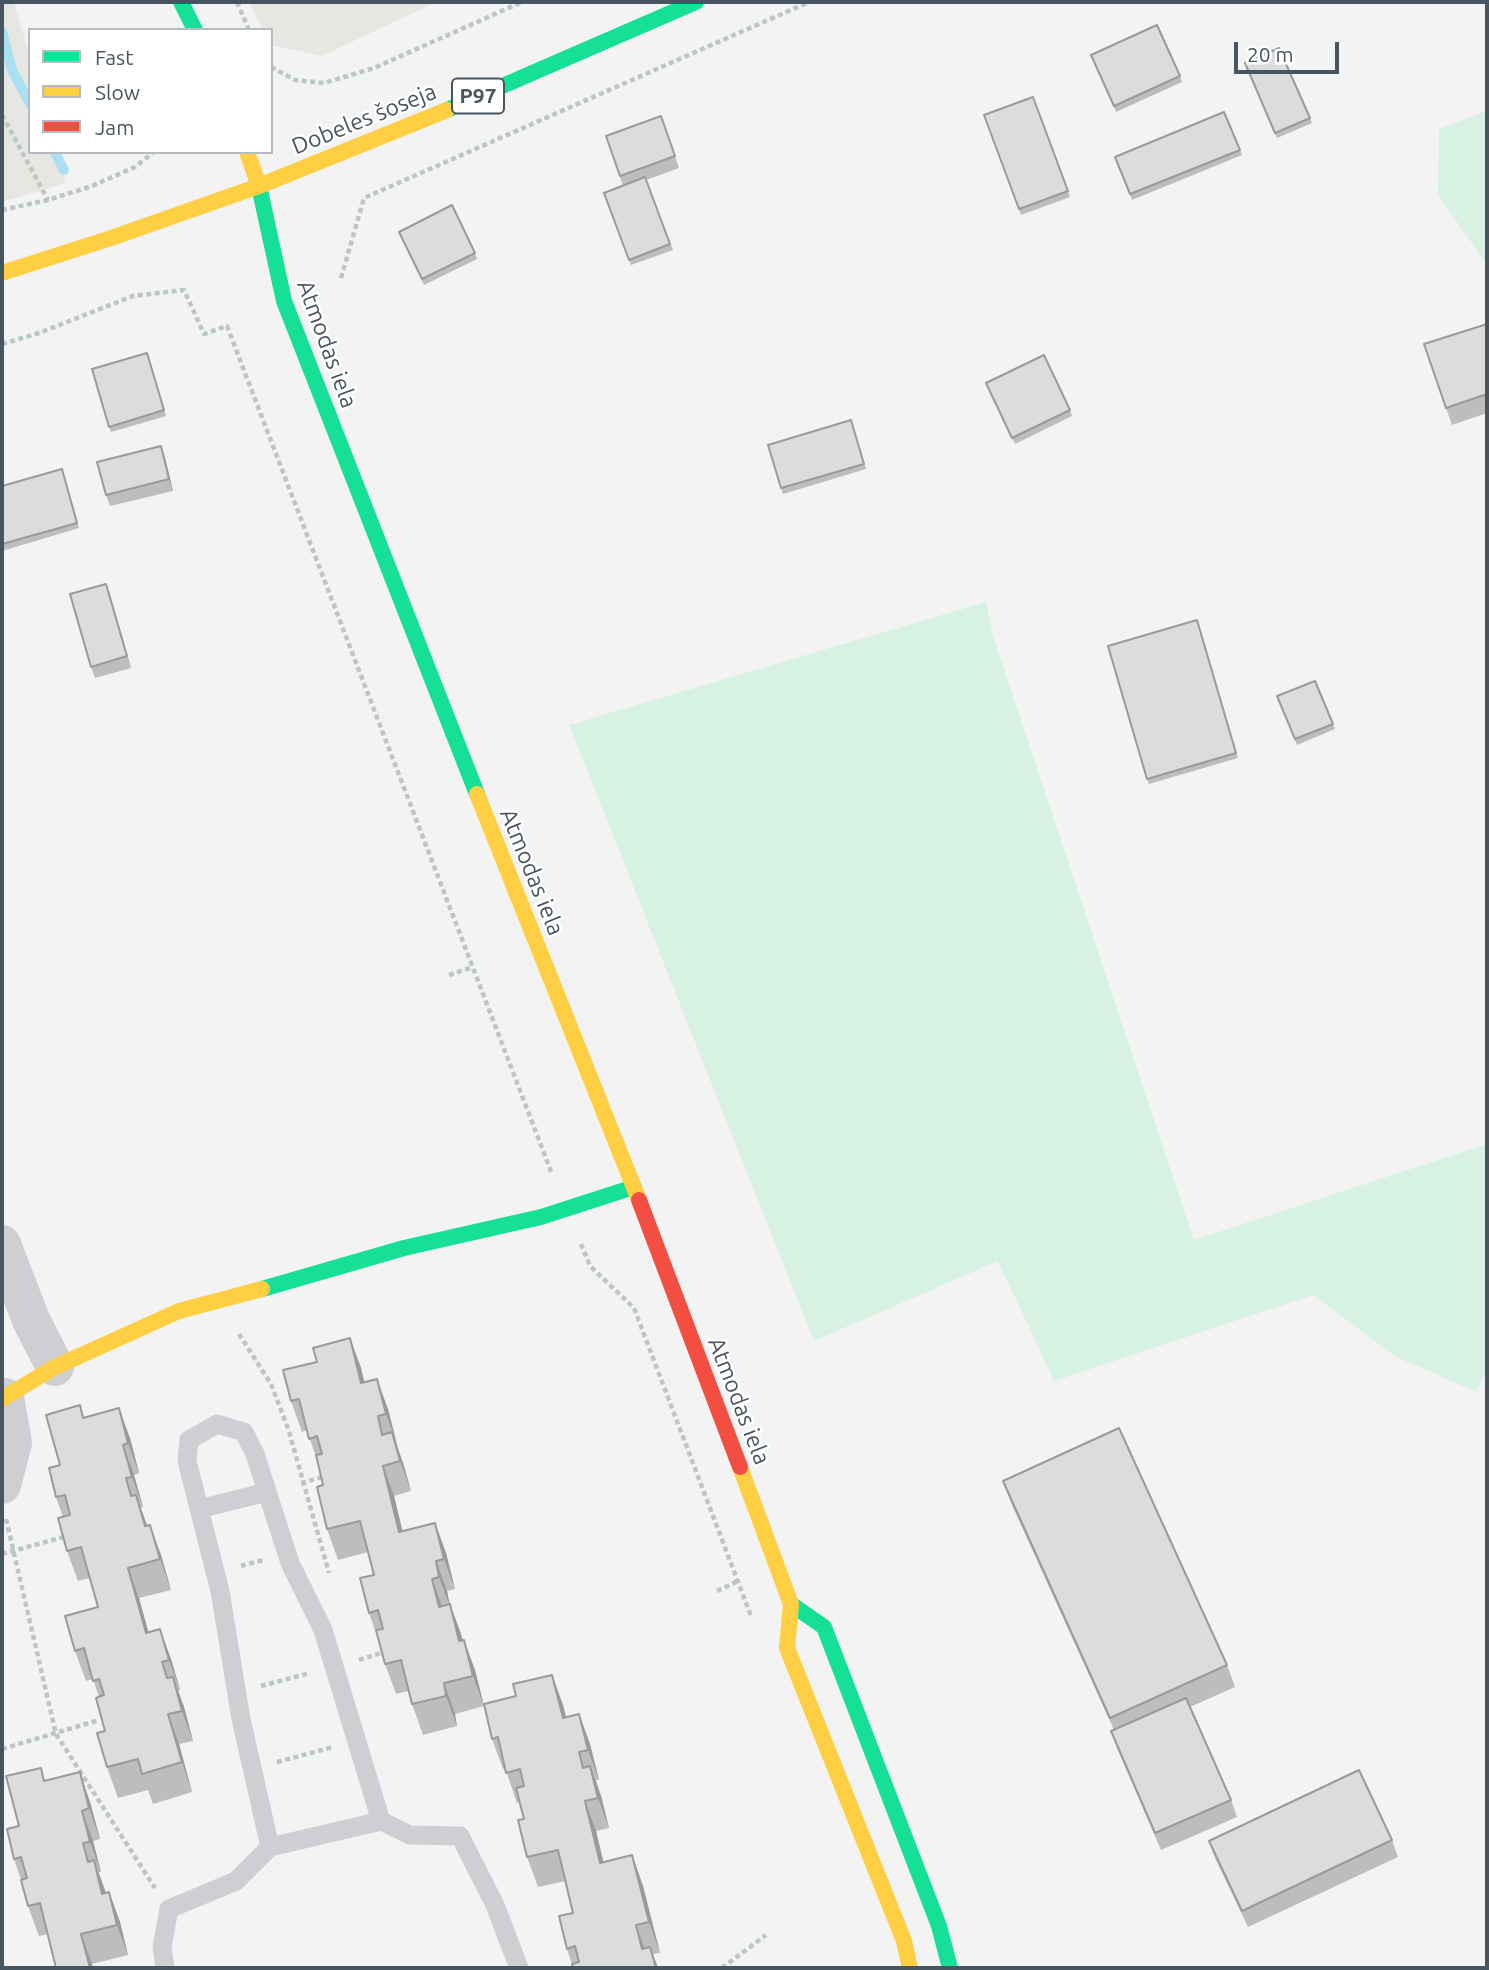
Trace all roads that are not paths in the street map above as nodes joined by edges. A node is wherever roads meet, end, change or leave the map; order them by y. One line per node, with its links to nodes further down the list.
1 (181, 2): 3 (main road)
2 (696, 2): 5 (main road, Dobeles šoseja / P97)
3 (194, 28)
4 (248, 154): 5 (main road, Atmodas iela)
5 (259, 186): 6 (main road, Dobeles šoseja / P97); 7 (main road, Atmodas iela)
6 (2, 273)
7 (634, 1187): 9 (main road); 14 (main road, Atmodas iela)
8 (2, 1244): 9 (street)
9 (55, 1367): 10 (main road)
10 (3, 1398): 11 (street)
11 (2, 1485)
12 (267, 1492): 13 (lane); 13 (lane); 15 (lane)
13 (199, 1509): 16 (lane)
14 (791, 1604): 19 (main road, Atmodas iela); 20 (main road)
15 (381, 1821): 16 (lane); 18 (lane)
16 (270, 1847): 17 (lane)
17 (165, 1968)
18 (519, 1968)
19 (911, 1968)
20 (950, 1968)

